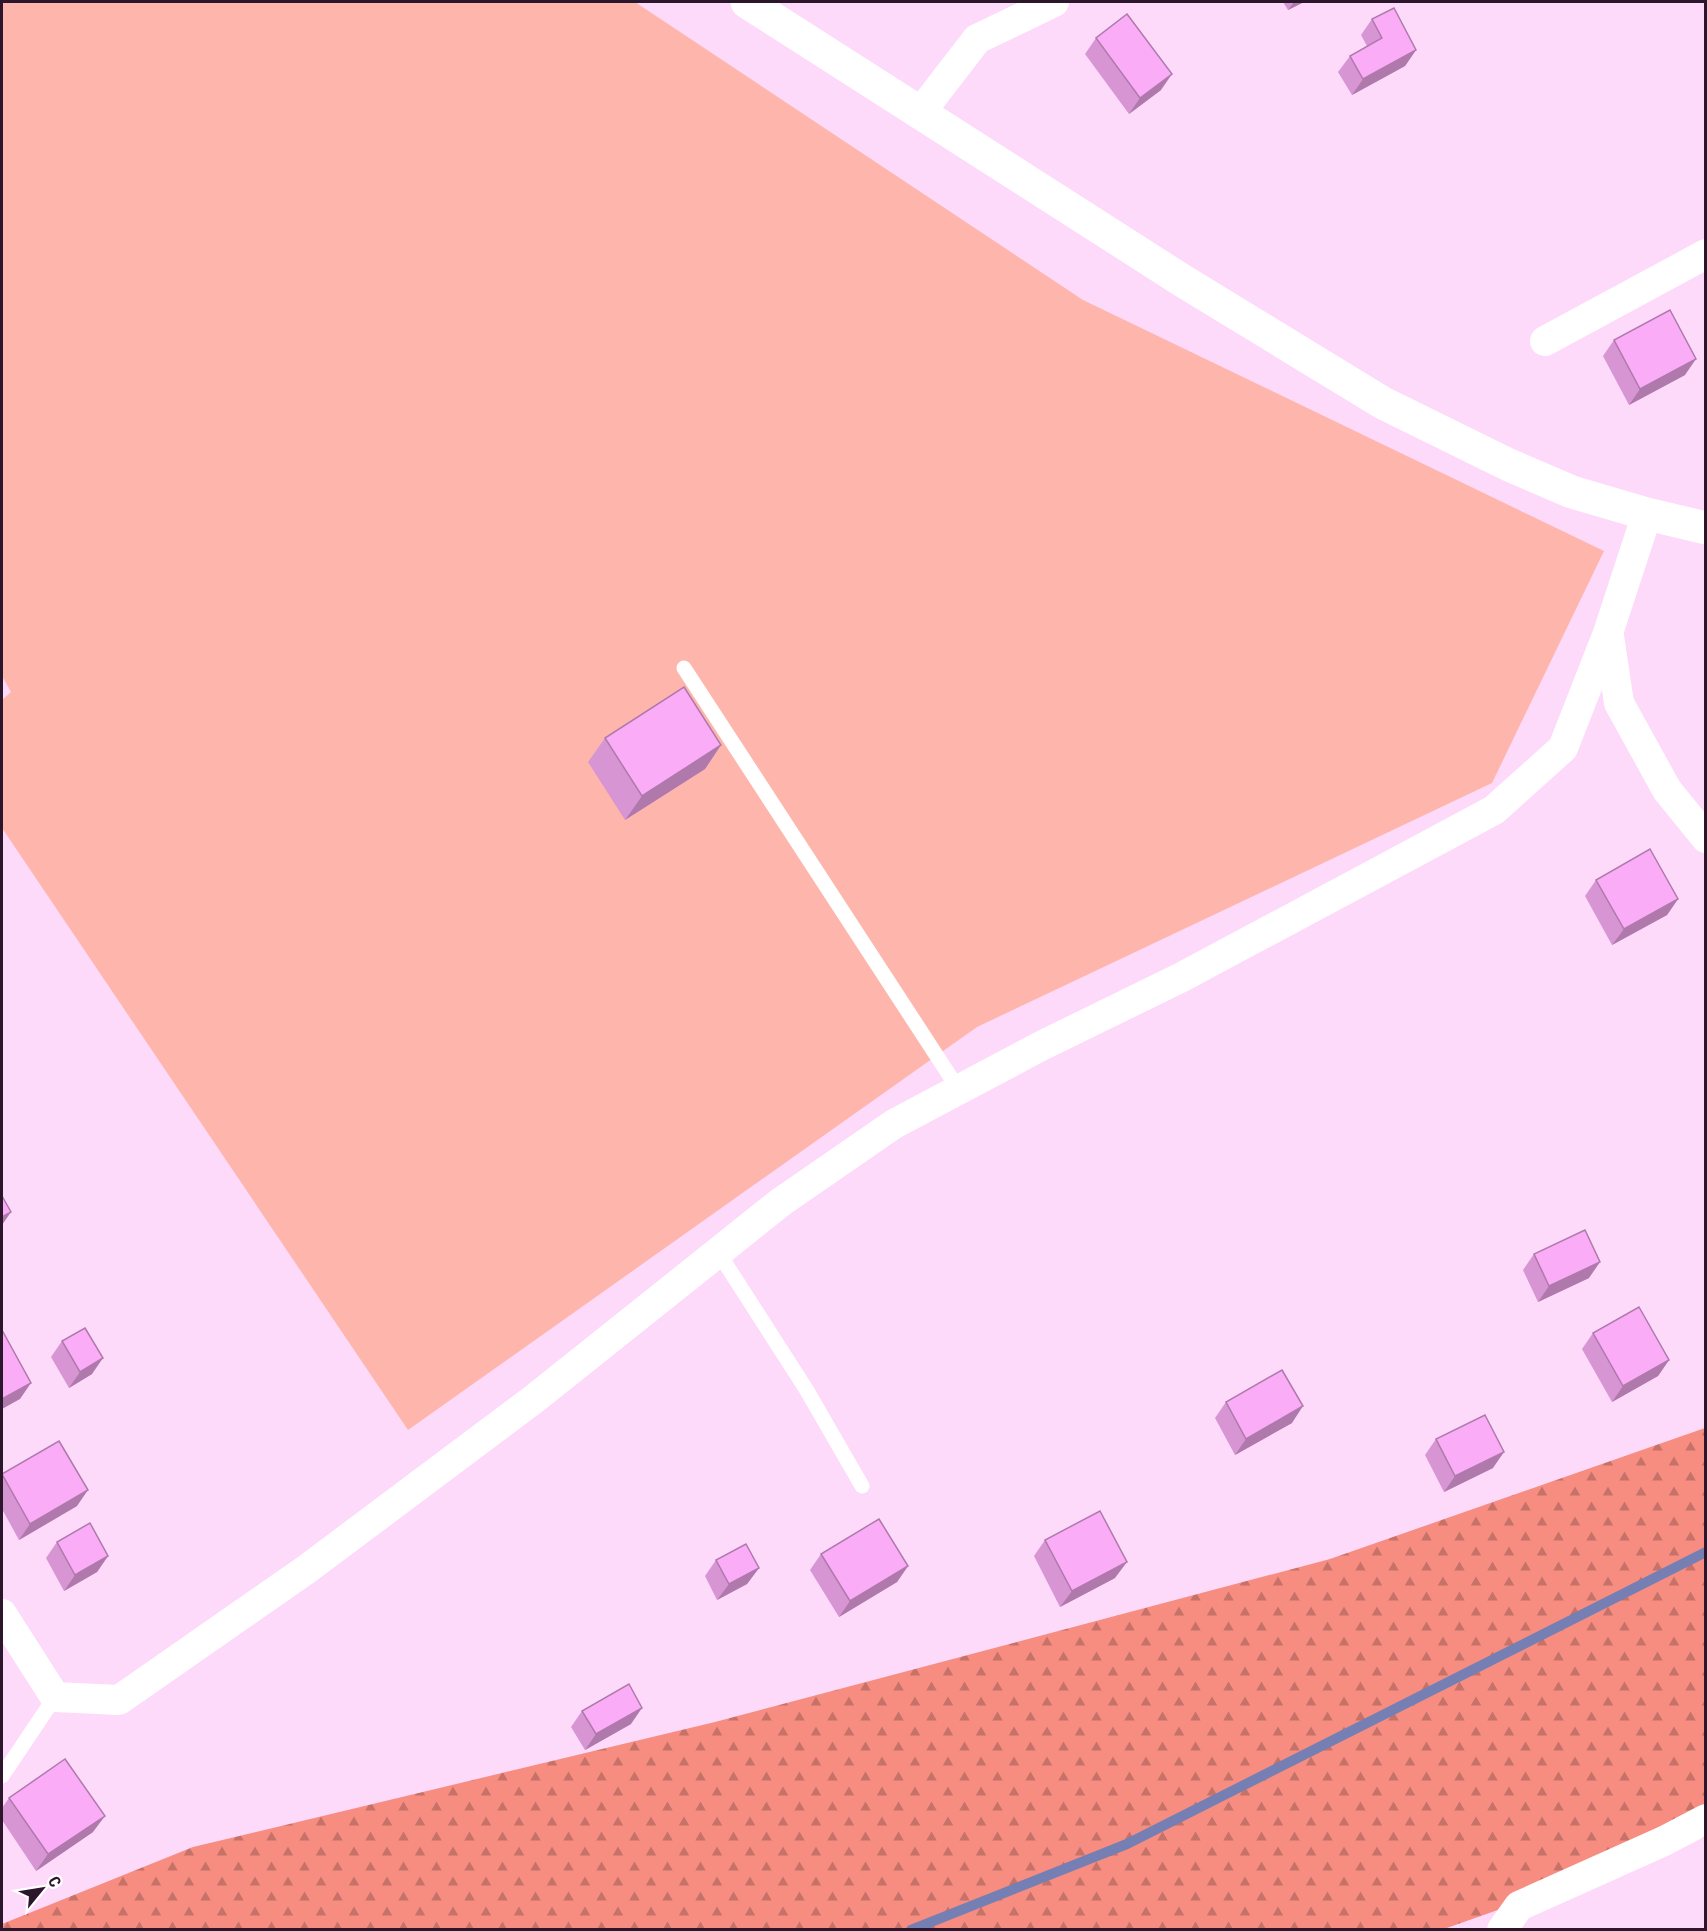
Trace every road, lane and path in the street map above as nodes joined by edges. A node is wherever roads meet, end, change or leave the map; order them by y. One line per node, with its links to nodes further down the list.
1 (747, 2): 3 (main road)
2 (1054, 2): 3 (street)
3 (920, 113): 6 (main road)
4 (1706, 254): 5 (street)
5 (1545, 341)
6 (1647, 514): 7 (main road); 8 (street)
7 (1706, 528)
8 (1608, 633): 10 (street); 11 (street)
9 (684, 668): 11 (lane)
10 (1706, 838)
11 (959, 1090): 12 (street)
12 (718, 1252): 13 (lane); 15 (street)
13 (862, 1486)
14 (2, 1614): 15 (street)
15 (55, 1697): 16 (lane)
16 (2, 1776)
17 (1706, 1819): 18 (street)
18 (1502, 1929)

